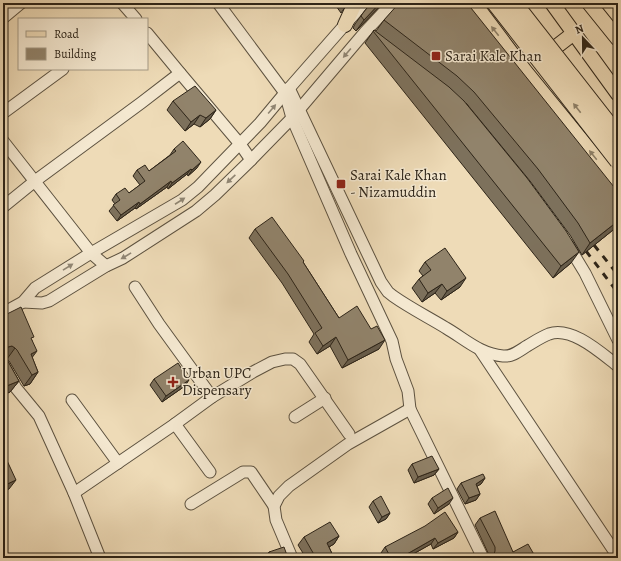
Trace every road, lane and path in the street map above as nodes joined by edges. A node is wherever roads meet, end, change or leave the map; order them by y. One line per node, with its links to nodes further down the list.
1 (21, 3): 12 (street)
2 (122, 3): 13 (street)
3 (218, 3): 21 (street)
4 (355, 3): 14 (main road)
5 (364, 3): 14 (street)
6 (392, 3): 23 (street, one-way to 23)
7 (474, 3): 19 (main road, one-way to 7)
8 (495, 3): 30 (highway, one-way to 8, bridge)
9 (514, 3): 26 (highway, bridge)
10 (552, 3): 15 (main road)
11 (590, 3): 17 (main road)
12 (3, 18)
13 (133, 18)
14 (344, 25): 21 (street)
15 (574, 33): 19 (main road); 22 (main road)
16 (148, 34): 20 (street)
17 (618, 39)
18 (62, 70): 24 (street)
19 (526, 71): 32 (main road, one-way to 19)
20 (180, 73): 28 (street); 31 (street)
21 (287, 91): 23 (street); 25 (street); 28 (street, one-way to 21)
22 (618, 94)
23 (300, 110): 25 (street); 41 (street)
24 (3, 113)
25 (292, 118): 29 (street); 47 (street)
26 (618, 136)
27 (3, 142): 31 (street)
28 (240, 144): 29 (street); 35 (street, one-way to 28)
29 (251, 160): 36 (street, one-way to 36)
30 (618, 161)
31 (35, 181): 33 (street); 35 (street)
32 (618, 185)
33 (3, 207)
34 (564, 239): 40 (street)
35 (91, 253): 36 (street); 38 (street, one-way to 35)
36 (106, 266): 38 (street)
37 (135, 287): 44 (street)
38 (23, 302): 39 (street)
39 (3, 313)
40 (618, 340)
41 (480, 350): 43 (street); 56 (street)
42 (3, 365): 53 (street)
43 (618, 366)
44 (212, 397): 45 (street); 49 (street)
45 (325, 398): 48 (street); 50 (street)
46 (72, 400): 51 (street)
47 (410, 409): 55 (street); 59 (street)
48 (295, 417)
49 (175, 424): 51 (street); 52 (street)
50 (349, 434)
51 (118, 463): 53 (street)
52 (210, 472)
53 (74, 493): 57 (street)
54 (191, 504): 55 (street)
55 (274, 506): 58 (street)
56 (618, 557)
57 (100, 558)
58 (292, 558)
59 (483, 558)

